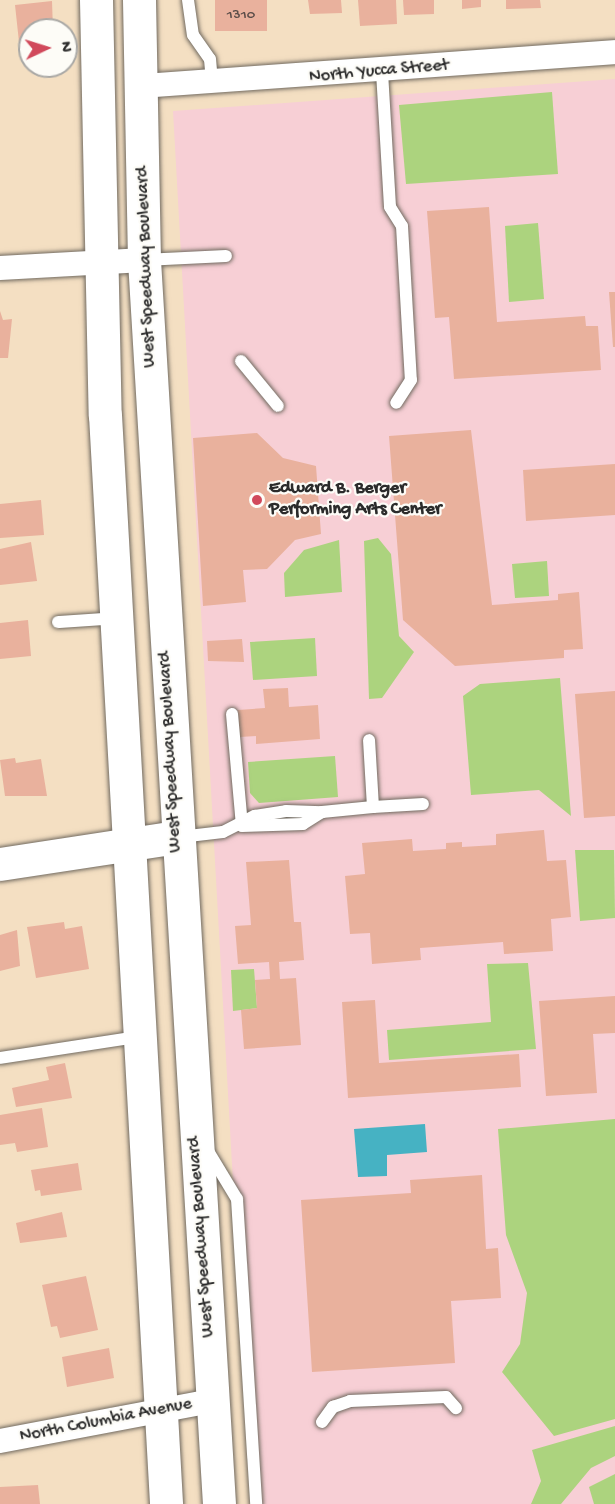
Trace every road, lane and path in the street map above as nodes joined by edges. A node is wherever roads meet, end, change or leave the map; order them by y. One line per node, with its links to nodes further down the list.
1 (96, 0): 10 (main road)
2 (139, 0): 7 (main road, West Speedway Boulevard)
3 (188, 0): 6 (lane)
4 (615, 52): 5 (street, North Yucca Street)
5 (382, 72): 6 (street, North Yucca Street); 13 (lane)
6 (212, 82): 7 (street, North Yucca Street)
7 (142, 86): 9 (main road, West Speedway Boulevard)
8 (226, 256): 9 (lane)
9 (144, 260): 10 (street); 22 (main road, West Speedway Boulevard)
10 (100, 262): 11 (street); 15 (main road)
11 (0, 268)
12 (241, 361): 14 (lane)
13 (396, 403)
14 (278, 406)
15 (117, 618): 16 (lane); 23 (main road)
16 (58, 622)
17 (232, 714): 21 (lane)
18 (369, 740): 20 (lane)
19 (423, 804): 20 (lane)
20 (373, 807): 21 (lane)
21 (243, 826): 22 (lane)
22 (176, 837): 23 (main road); 27 (main road, West Speedway Boulevard)
23 (129, 845): 24 (main road); 25 (main road)
24 (0, 864)
25 (142, 1037): 26 (lane); 30 (main road)
26 (0, 1058)
27 (195, 1130): 28 (main road, West Speedway Boulevard); 35 (lane)
28 (211, 1401): 30 (street, North Columbia Avenue); 34 (main road, West Speedway Boulevard)
29 (456, 1408): 31 (lane)
30 (158, 1411): 32 (street, North Columbia Avenue); 33 (main road)
31 (322, 1422)
32 (0, 1441)
33 (166, 1504)
34 (219, 1504)
35 (256, 1504)

